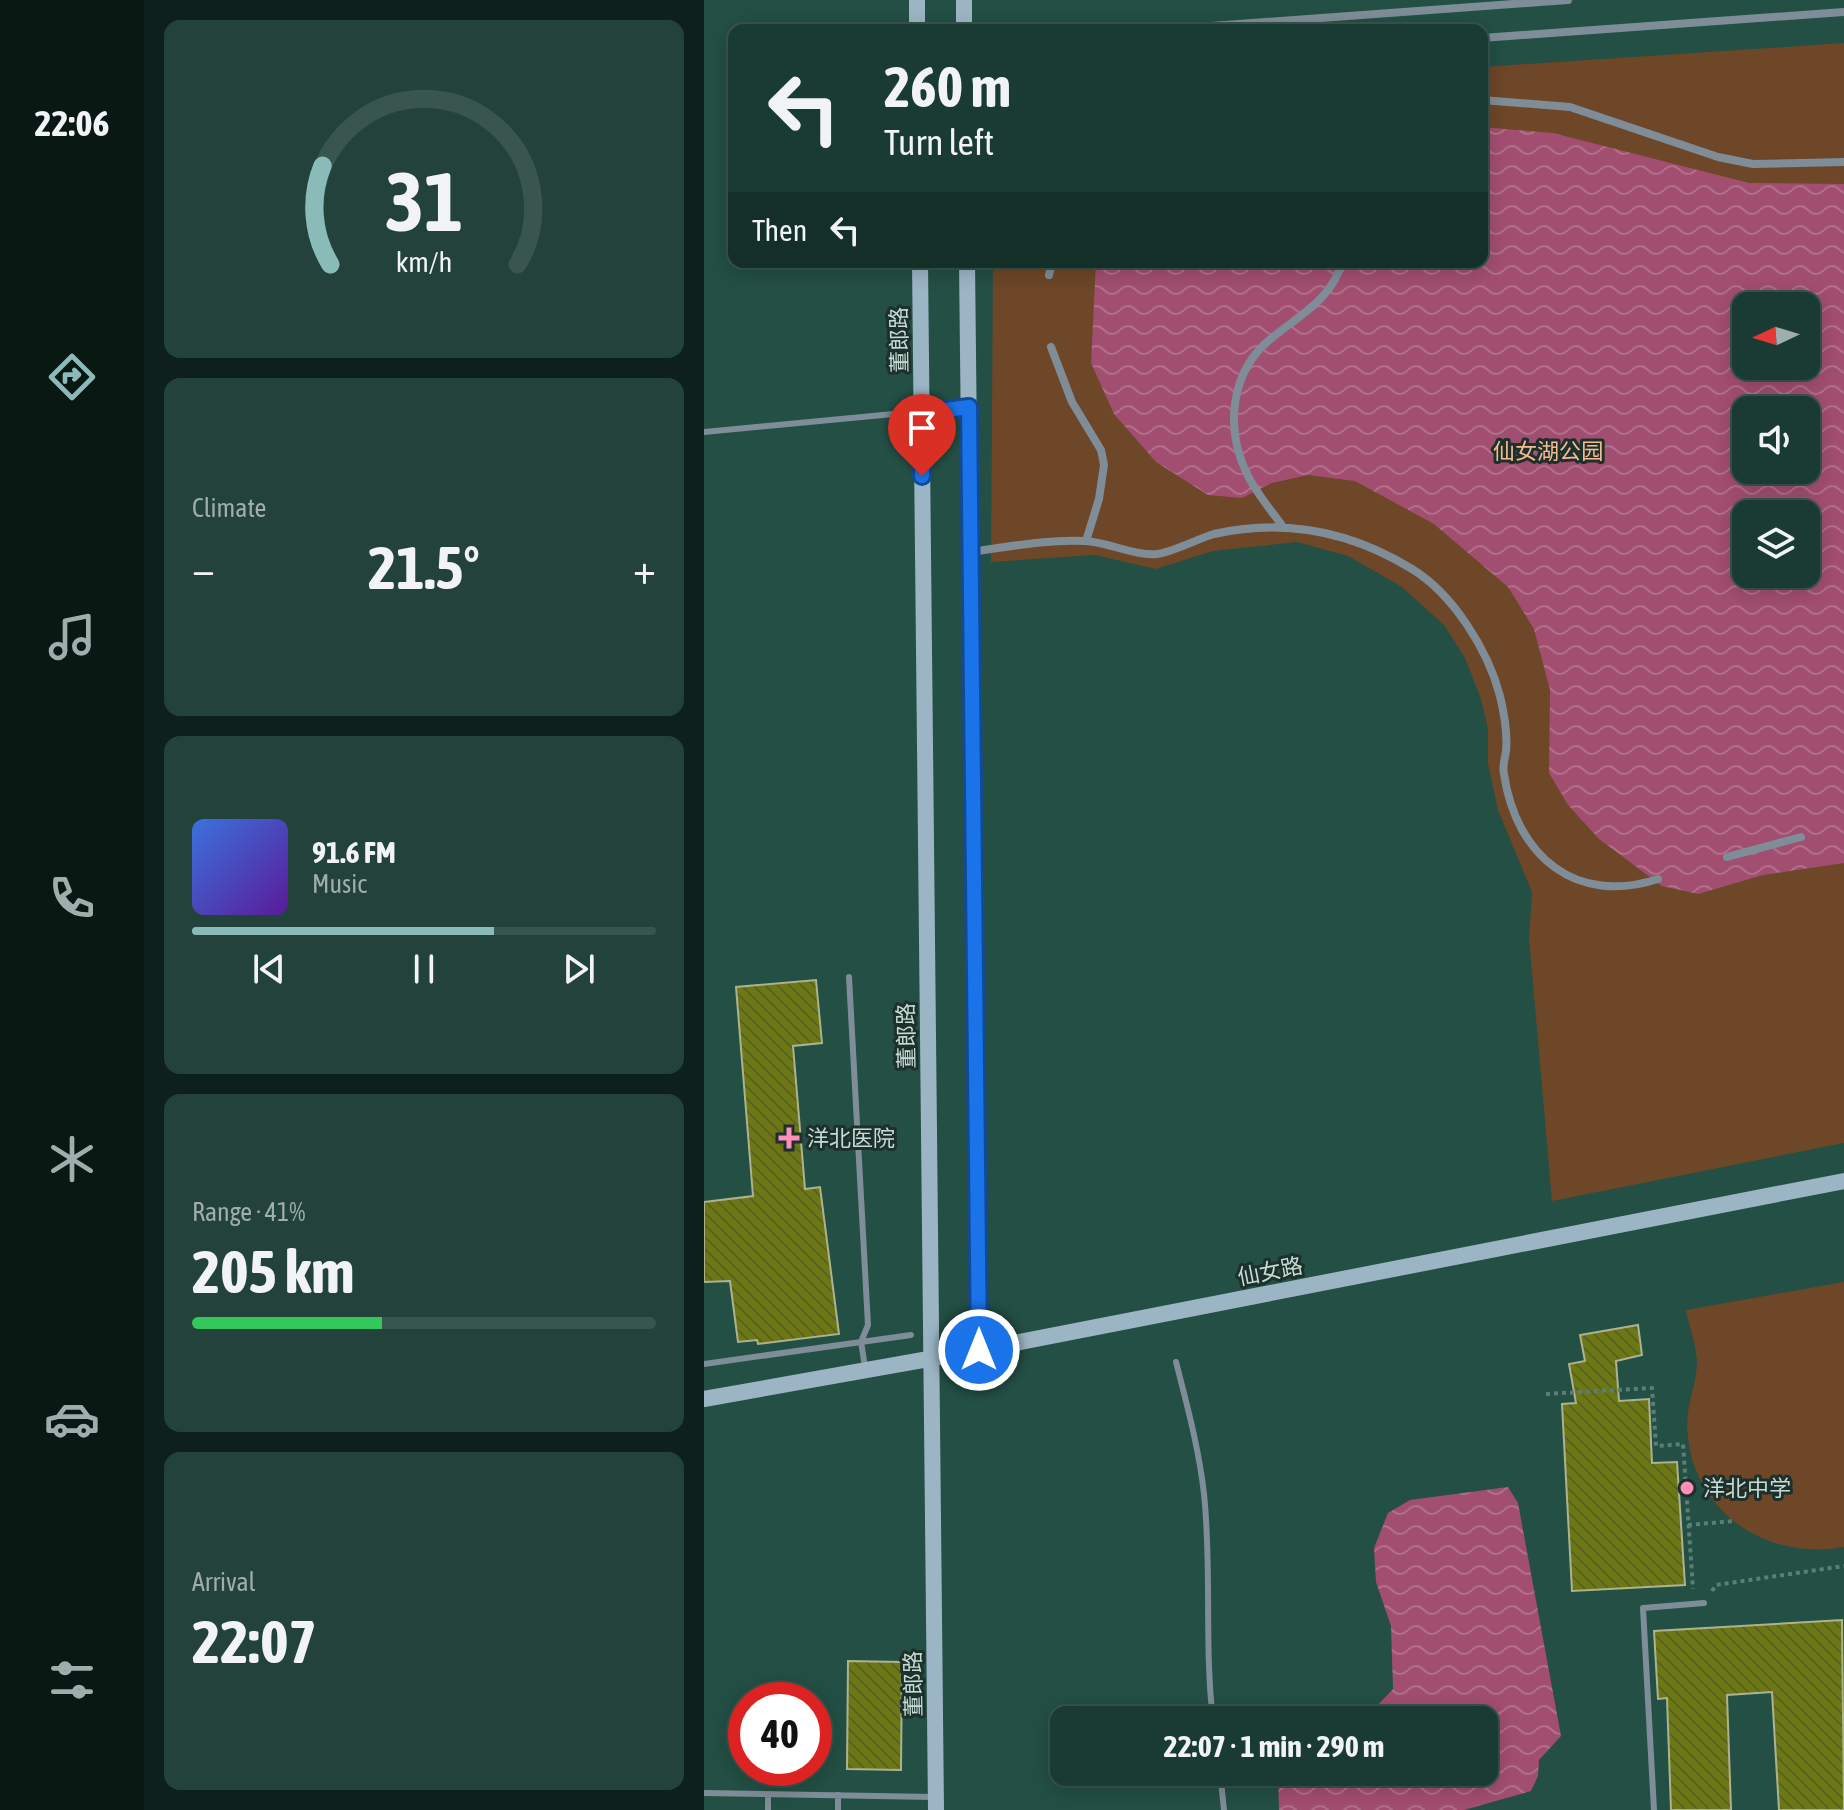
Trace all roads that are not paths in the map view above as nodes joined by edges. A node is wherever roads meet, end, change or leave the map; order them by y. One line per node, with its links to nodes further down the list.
1 (917, 0): 5 (street)
2 (964, 0): 6 (street)
3 (1568, 0): 7 (street)
4 (1844, 12): 8 (street)
5 (917, 24)
6 (964, 24)
7 (1239, 24)
8 (1488, 38)
9 (1488, 100): 10 (street)
10 (1844, 162)
11 (920, 268): 18 (street, 董郎路)
12 (967, 268): 17 (street)
13 (1051, 268): 15 (street)
14 (1339, 268): 20 (street)
15 (1049, 275)
16 (1051, 347): 21 (street)
17 (969, 407): 18 (lane); 22 (street)
18 (922, 413): 19 (lane); 31 (street, 董郎路)
19 (704, 432)
20 (1283, 527): 21 (street); 25 (street)
21 (1086, 541): 22 (street)
22 (970, 552): 30 (street)
23 (1801, 837): 24 (street)
24 (1727, 857)
25 (1654, 881)
26 (849, 977): 29 (lane)
27 (1844, 1181): 30 (street, 仙女路)
28 (911, 1335): 29 (lane)
29 (861, 1342): 33 (lane); 34 (lane)
30 (979, 1350): 31 (street, 仙女路)
31 (931, 1359): 34 (street, 仙女路); 42 (street, 董郎路)
32 (1176, 1362): 37 (lane)
33 (704, 1364)
34 (866, 1371): 35 (street, 仙女路)
35 (704, 1399)
36 (1704, 1603): 46 (lane)
37 (1211, 1706)
38 (1221, 1786): 45 (lane)
39 (704, 1793): 40 (lane)
40 (768, 1794): 41 (lane); 43 (lane)
41 (838, 1795): 42 (lane); 44 (lane)
42 (936, 1804)
43 (768, 1810)
44 (838, 1810)
45 (1224, 1810)
46 (1654, 1810)

